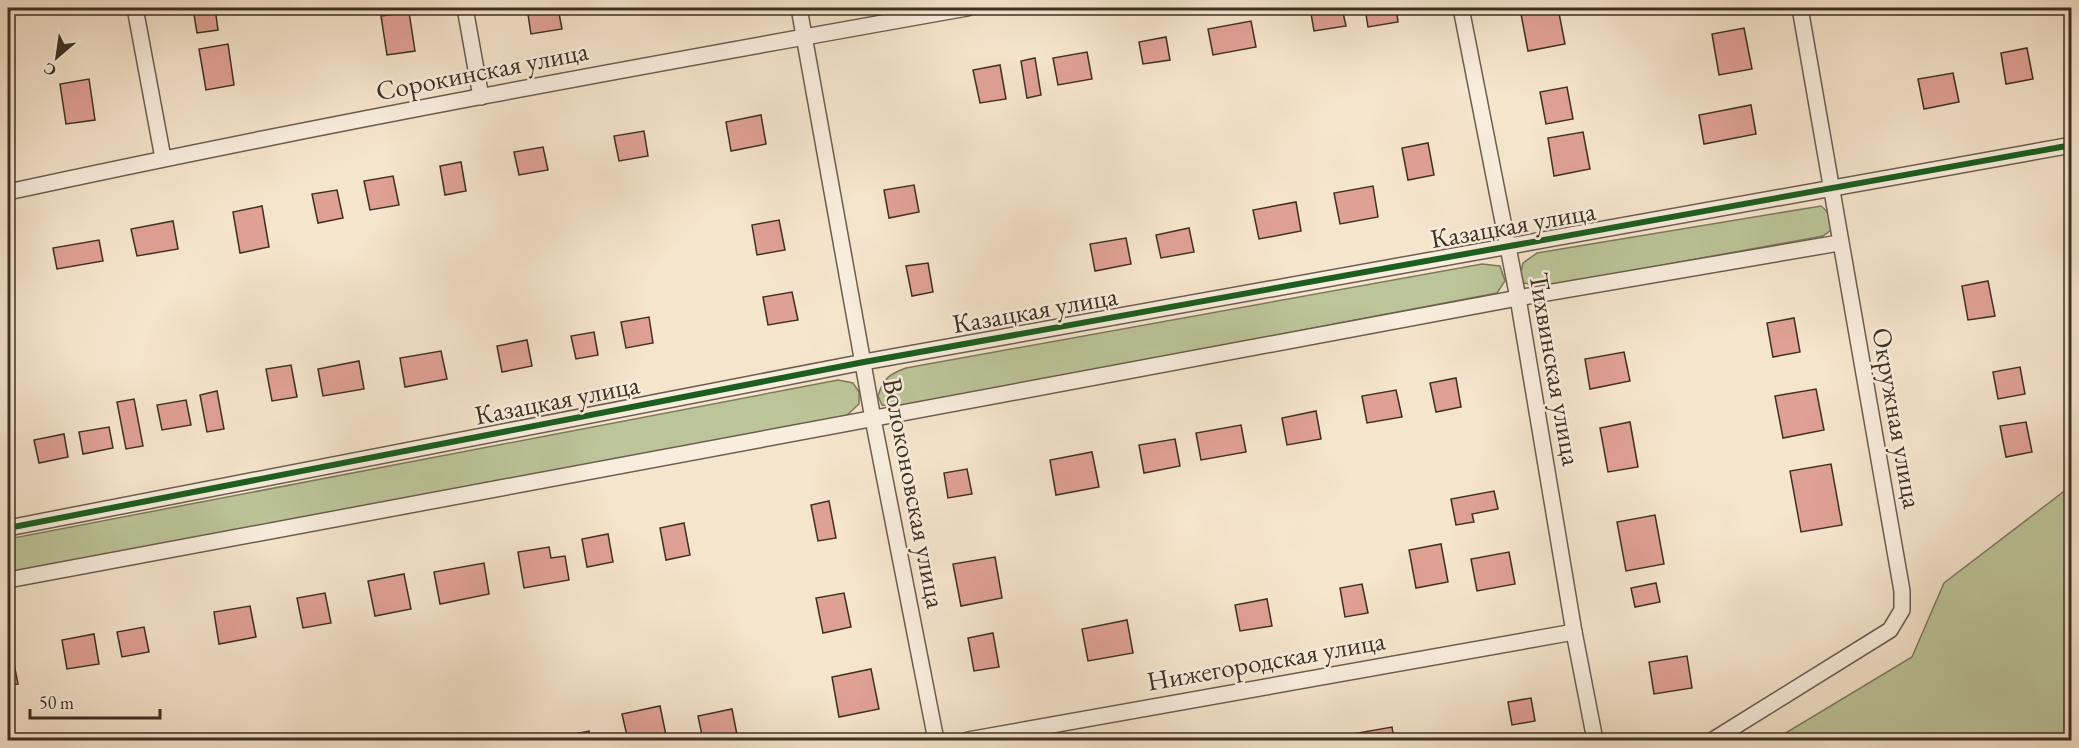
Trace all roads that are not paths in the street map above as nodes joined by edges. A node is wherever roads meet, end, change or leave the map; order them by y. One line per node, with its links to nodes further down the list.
1 (135, 8): 10 (street)
2 (465, 8): 8 (street)
3 (798, 8): 7 (street, Волоконовская улица)
4 (967, 8): 7 (street, Сорокинская улица)
5 (1461, 8): 14 (street, Тихвинская улица)
6 (1800, 8): 11 (street, Окружная улица)
7 (805, 37): 8 (street, Сорокинская улица); 16 (street, Волоконовская улица)
8 (481, 97): 10 (street, Сорокинская улица)
9 (2072, 145): 11 (street, Казацкая улица)
10 (163, 158): 12 (street, Сорокинская улица)
11 (1830, 190): 13 (street, Окружная улица); 14 (street, Казацкая улица)
12 (8, 192)
13 (1839, 243): 15 (street); 24 (street, Окружная улица)
14 (1508, 248): 15 (street, Тихвинская улица); 16 (street, Казацкая улица)
15 (1518, 298): 17 (street); 20 (street, Тихвинская улица)
16 (864, 362): 17 (street, Волоконовская улица); 18 (street, Казацкая улица)
17 (873, 419): 19 (street); 21 (street, Волоконовская улица)
18 (8, 528)
19 (8, 580)
20 (1574, 632): 22 (street, Нижегородская улица); 23 (street, Тихвинская улица)
21 (936, 741)
22 (968, 741)
23 (1595, 741)
24 (1713, 741)

